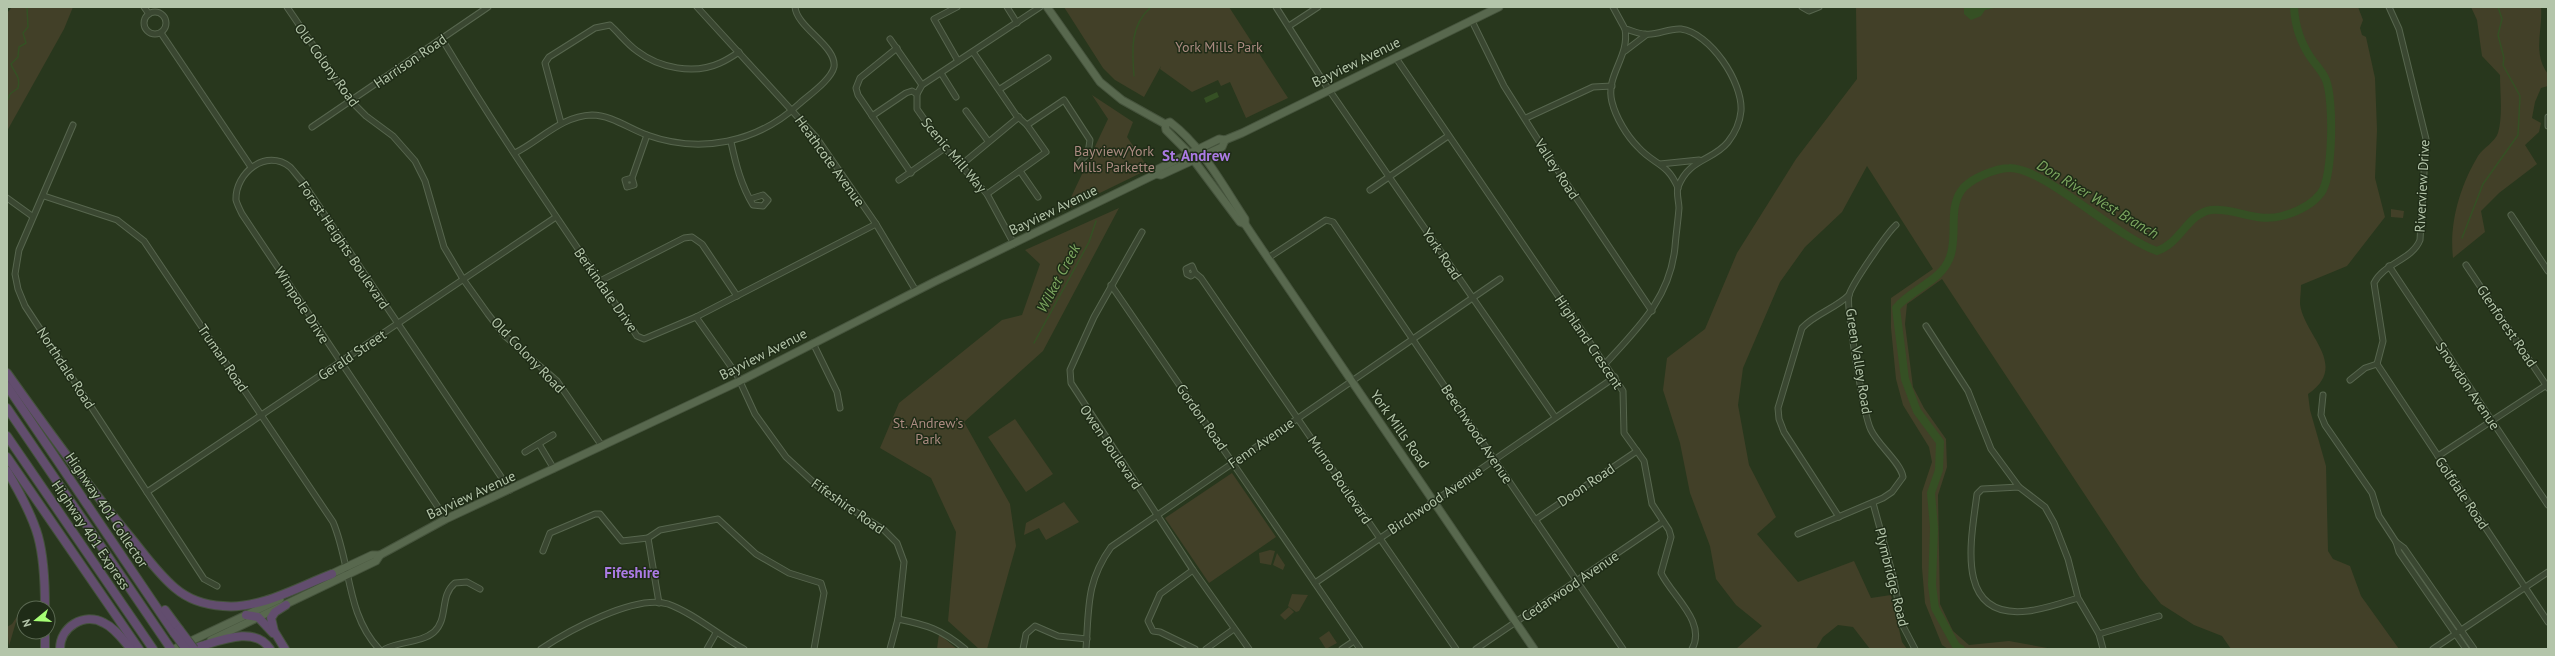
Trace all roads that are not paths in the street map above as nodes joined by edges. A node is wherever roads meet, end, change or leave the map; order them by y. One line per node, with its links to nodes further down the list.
1 (144, 7): 17 (street)
2 (287, 7): 40 (street, Old Colony Road)
3 (488, 7): 24 (street, Harrison Road)
4 (697, 7): 28 (street, Heathcote Avenue)
5 (795, 7): 41 (street)
6 (957, 7): 32 (street)
7 (1007, 7): 19 (street)
8 (1040, 7): 19 (street)
9 (1047, 7): 48 (main road, York Mills Road)
10 (1276, 7): 20 (street, York Road)
11 (1318, 7): 20 (street)
12 (1499, 7): 18 (main road, Bayview Avenue)
13 (1613, 7): 21 (street)
14 (1802, 7): 15 (street)
15 (1819, 7)
16 (2388, 7): 92 (street, Riverview Drive)
17 (149, 14): 22 (street); 22 (street)
18 (1472, 21): 31 (main road, Bayview Avenue); 46 (street, Valley Road)
19 (1016, 23): 29 (street)
20 (1289, 26): 37 (street, York Road)
21 (1625, 29): 23 (street); 27 (street)
22 (161, 33): 68 (street)
23 (1646, 35): 27 (street); 63 (street)
24 (442, 39): 40 (street, Harrison Road); 60 (street, Berkindale Drive)
25 (890, 39): 26 (street)
26 (896, 48): 34 (street); 43 (street)
27 (1625, 51): 35 (street)
28 (739, 52): 41 (street, Heathcote Avenue); 47 (street)
29 (973, 52): 32 (street); 36 (street)
30 (1048, 58): 36 (street)
31 (1396, 58): 37 (main road, Bayview Avenue); 54 (street, Highland Crescent)
32 (958, 61): 33 (street)
33 (941, 73): 34 (street); 39 (street)
34 (922, 85): 38 (street)
35 (1612, 86): 46 (street); 66 (street)
36 (1000, 89): 44 (street)
37 (1330, 90): 55 (main road, Bayview Avenue); 72 (street, York Road)
38 (917, 94): 43 (street); 58 (street, Scenic Mill Way)
39 (956, 97)
40 (351, 101): 52 (street, Harrison Road); 95 (street, Old Colony Road)
41 (792, 110): 57 (street); 85 (street, Heathcote Avenue)
42 (966, 111): 56 (street)
43 (872, 116): 70 (street)
44 (1019, 117): 50 (street); 56 (street)
45 (2548, 117): 51 (street)
46 (1526, 118): 103 (street, Valley Road)
47 (561, 123): 53 (street); 60 (street)
48 (1165, 124): 59 (main road, York Mills Road); 61 (main road, York Mills Road)
49 (73, 125): 78 (street, Northdale Road)
50 (1027, 125): 65 (street); 69 (street)
51 (2548, 126)
52 (312, 127)
53 (647, 135): 57 (street); 73 (street)
54 (1448, 136): 72 (street); 110 (street, Highland Crescent)
55 (1225, 140): 59 (main road, Bayview Avenue); 62 (main road, Bayview Avenue)
56 (988, 141): 67 (street)
57 (731, 142): 81 (street)
58 (945, 148): 67 (street, Scenic Mill Way); 70 (street)
59 (1198, 149): 61 (main road, Bayview Avenue); 62 (main road, York Mills Road)
60 (514, 153): 84 (street, Berkindale Drive)
61 (1189, 153): 64 (main road, York Mills Road); 71 (main road, Bayview Avenue)
62 (1203, 156): 64 (main road, Bayview Avenue); 86 (main road, York Mills Road)
63 (1699, 160): 66 (street); 75 (street)
64 (1194, 161): 71 (main road, Bayview Avenue); 86 (main road, York Mills Road)
65 (1079, 163)
66 (1660, 164): 75 (street)
67 (961, 165): 77 (street, Scenic Mill Way)
68 (251, 167): 105 (street, Forest Heights Boulevard); 109 (street, Wimpole Drive)
69 (1020, 171): 77 (street); 79 (street)
70 (910, 172): 74 (street)
71 (1156, 174): 89 (main road, Bayview Avenue)
72 (1389, 176): 76 (street); 102 (street, York Road)
73 (632, 178)
74 (899, 180)
75 (1678, 188): 103 (street)
76 (1370, 190)
77 (987, 194): 89 (street, Scenic Mill Way)
78 (44, 196): 83 (street, Northdale Road); 122 (street, Truman Road)
79 (1038, 197)
80 (7, 198): 83 (street)
81 (750, 199)
82 (2511, 215): 93 (street)
83 (32, 216): 140 (street, Northdale Road)
84 (556, 217): 95 (street, Gerald Street); 97 (street, Berkindale Drive)
85 (876, 224): 99 (street, Heathcote Avenue); 100 (street, Berkindale Drive)
86 (1245, 224): 90 (main road, York Mills Road)
87 (1896, 224): 101 (street, Green Valley Road)
88 (1142, 232): 98 (street, Owen Boulevard)
89 (1014, 244): 99 (main road, Bayview Avenue)
90 (1268, 258): 107 (street, Beechwood Avenue); 114 (main road, York Mills Road)
91 (2466, 265): 118 (street, Glenforest Road)
92 (2389, 266): 111 (street, Riverview Drive); 125 (street, Snowdon Avenue)
93 (2548, 271)
94 (1195, 273): 124 (street, Munro Boulevard)
95 (463, 279): 105 (street, Gerald Street); 129 (street, Old Colony Road)
96 (1500, 279): 102 (street, Fenn Avenue)
97 (600, 281): 100 (street); 104 (street, Berkindale Drive)
98 (1111, 285): 135 (street, Gordon Road); 144 (street, Owen Boulevard)
99 (916, 292): 108 (main road, Bayview Avenue)
100 (737, 296): 104 (street, Berkindale Drive)
101 (1849, 296): 142 (street, Green Valley Road); 145 (street)
102 (1472, 298): 107 (street, Fenn Avenue); 123 (street, York Road)
103 (1652, 311): 110 (street)
104 (696, 317): 116 (street, Fifeshire Road)
105 (397, 324): 109 (street, Gerald Street); 139 (street, Forest Heights Boulevard)
106 (1926, 326): 138 (street)
107 (1412, 338): 114 (street, Fenn Avenue); 134 (street, Beechwood Avenue)
108 (813, 343): 116 (main road, Bayview Avenue); 121 (street)
109 (340, 363): 122 (street, Gerald Street); 146 (street, Wimpole Drive)
110 (1605, 364): 113 (street, Highland Crescent)
111 (2377, 364): 115 (street); 132 (street, Golfdale Road)
112 (7, 374): 158 (highway)
113 (1614, 377): 123 (street, Birchwood Avenue); 130 (street, Highland Crescent)
114 (1350, 380): 124 (street, Fenn Avenue); 141 (main road, York Mills Road)
115 (2350, 380)
116 (740, 381): 129 (main road, Bayview Avenue); 172 (street, Fifeshire Road)
117 (7, 386): 177 (highway, Highway 401 Collector)
118 (2547, 386): 125 (street)
119 (2323, 395): 152 (street)
120 (7, 407): 189 (highway, Highway 401 Express)
121 (840, 408)
122 (262, 416): 140 (street, Gerald Street); 155 (street, Truman Road)
123 (1555, 417): 134 (street, Birchwood Avenue)
124 (1297, 418): 135 (street, Fenn Avenue); 151 (street, Munro Boulevard)
125 (2492, 421): 132 (street); 143 (street, Snowdon Avenue)
126 (553, 435): 128 (street)
127 (7, 436): 184 (highway, Highway 401 Express)
128 (539, 444): 131 (street); 136 (street)
129 (602, 446): 136 (main road, Bayview Avenue)
130 (1637, 451): 147 (street, Doon Road); 148 (street, Highland Crescent)
131 (525, 452)
132 (2438, 456): 163 (street, Golfdale Road)
133 (7, 457): 188 (highway)
134 (1495, 459): 141 (street, Birchwood Avenue); 147 (street, Beechwood Avenue)
135 (1234, 463): 144 (street, Fenn Avenue); 161 (street, Gordon Road)
136 (554, 470): 139 (main road, Bayview Avenue)
137 (7, 471): 166 (highway)
138 (2019, 487): 165 (street); 165 (street)
139 (510, 490): 146 (main road, Bayview Avenue)
140 (147, 492): 162 (street, Northdale Road)
141 (1434, 501): 151 (street, Birchwood Avenue); 173 (main road, York Mills Road)
142 (1873, 503): 145 (street); 213 (street, Plymbridge Road)
143 (2548, 505)
144 (1157, 515): 156 (street, Owen Boulevard); 181 (street, Fenn Avenue)
145 (1839, 517): 149 (street)
146 (446, 520): 154 (main road, Bayview Avenue)
147 (1535, 520): 160 (street, Beechwood Avenue)
148 (1663, 522): 160 (street, Cedarwood Avenue); 212 (street, Highland Crescent)
149 (1798, 534)
150 (648, 538): 153 (street); 167 (street); 198 (street)
151 (1379, 538): 161 (street, Birchwood Avenue); 208 (street, Munro Boulevard)
152 (2396, 542): 176 (street); 180 (street)
153 (543, 550)
154 (380, 555): 155 (main road, Bayview Avenue); 159 (main road, Bayview Avenue)
155 (346, 568): 158 (main road, Bayview Avenue); 159 (street, Truman Road)
156 (1193, 570): 175 (street, Owen Boulevard); 203 (street)
157 (2548, 572): 163 (street)
158 (332, 574): 169 (main road, Bayview Avenue)
159 (346, 576): 168 (main road, Bayview Avenue); 193 (street)
160 (1577, 581): 173 (street, Cedarwood Avenue); 211 (street, Beechwood Avenue)
161 (1315, 583): 183 (street, Gordon Road)
162 (217, 586)
163 (2525, 587): 174 (street, Golfdale Road); 176 (street)
164 (480, 589): 194 (street)
165 (2078, 598): 179 (street)
166 (45, 600)
167 (659, 603): 178 (street); 195 (street)
168 (286, 605): 171 (main road, Bayview Avenue); 182 (highway)
169 (246, 615): 171 (highway); 189 (main road, Bayview Avenue)
170 (2159, 616): 179 (street)
171 (258, 617): 182 (highway); 185 (main road, Bayview Avenue)
172 (898, 619): 199 (street, Fifeshire Road); 200 (street)
173 (1516, 622): 209 (street, Cedarwood Avenue); 210 (main road, York Mills Road)
174 (2548, 622)
175 (1234, 629): 204 (street); 205 (street, Owen Boulevard)
176 (2461, 630): 180 (street); 217 (street)
177 (176, 631): 185 (highway, bridge); 190 (highway, Highway 401 Collector, bridge)
178 (716, 633): 196 (street); 197 (street)
179 (2099, 634): 214 (street)
180 (2455, 634): 215 (street); 216 (street)
181 (1087, 638): 201 (street); 202 (street, Fenn Avenue)
182 (280, 641): 192 (highway)
183 (1354, 641): 206 (street); 207 (street, Gordon Road)
184 (152, 647)
185 (196, 648): 191 (highway)
186 (60, 649): 187 (highway)
187 (131, 649)
188 (138, 649)
189 (173, 649)
190 (186, 649)
191 (270, 649)
192 (285, 649)
193 (379, 649)
194 (385, 649)
195 (541, 649)
196 (707, 649)
197 (744, 649)
198 (814, 649)
199 (890, 649)
200 (965, 649)
201 (1023, 649)
202 (1086, 649)
203 (1195, 649)
204 (1206, 649)
205 (1248, 649)
206 (1342, 649)
207 (1360, 649)
208 (1456, 649)
209 (1476, 649)
210 (1534, 649)
211 (1623, 649)
212 (1692, 649)
213 (1915, 649)
214 (2103, 649)
215 (2433, 649)
216 (2466, 649)
217 (2474, 649)

